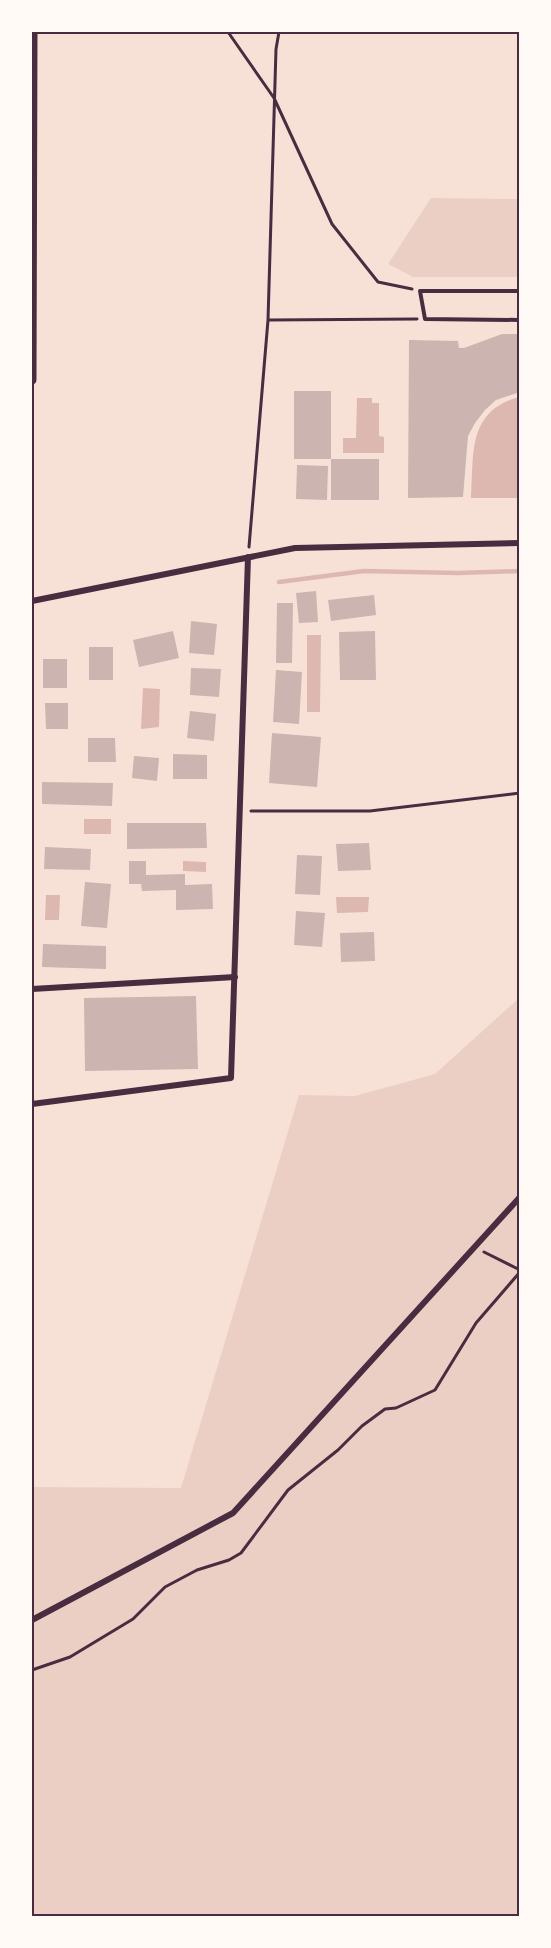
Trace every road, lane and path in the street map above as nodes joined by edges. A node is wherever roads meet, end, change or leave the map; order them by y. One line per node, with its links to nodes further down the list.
1 (33, 32): 10 (street)
2 (228, 32): 4 (path)
3 (279, 32): 4 (path)
4 (274, 98): 5 (path); 9 (path)
5 (420, 291): 6 (lane); 7 (lane)
6 (519, 291)
7 (424, 319): 8 (lane); 9 (path)
8 (519, 320)
9 (268, 321): 12 (path)
10 (32, 380)
11 (519, 543): 12 (street)
12 (248, 557): 13 (street); 15 (street)
13 (32, 601)
14 (519, 793): 15 (path)
15 (240, 811): 16 (street)
16 (235, 977): 17 (street); 18 (street)
17 (32, 989)
18 (32, 1104)
19 (519, 1197): 20 (street)
20 (475, 1247): 21 (path); 22 (street)
21 (519, 1271): 23 (path)
22 (32, 1620)
23 (32, 1670)

